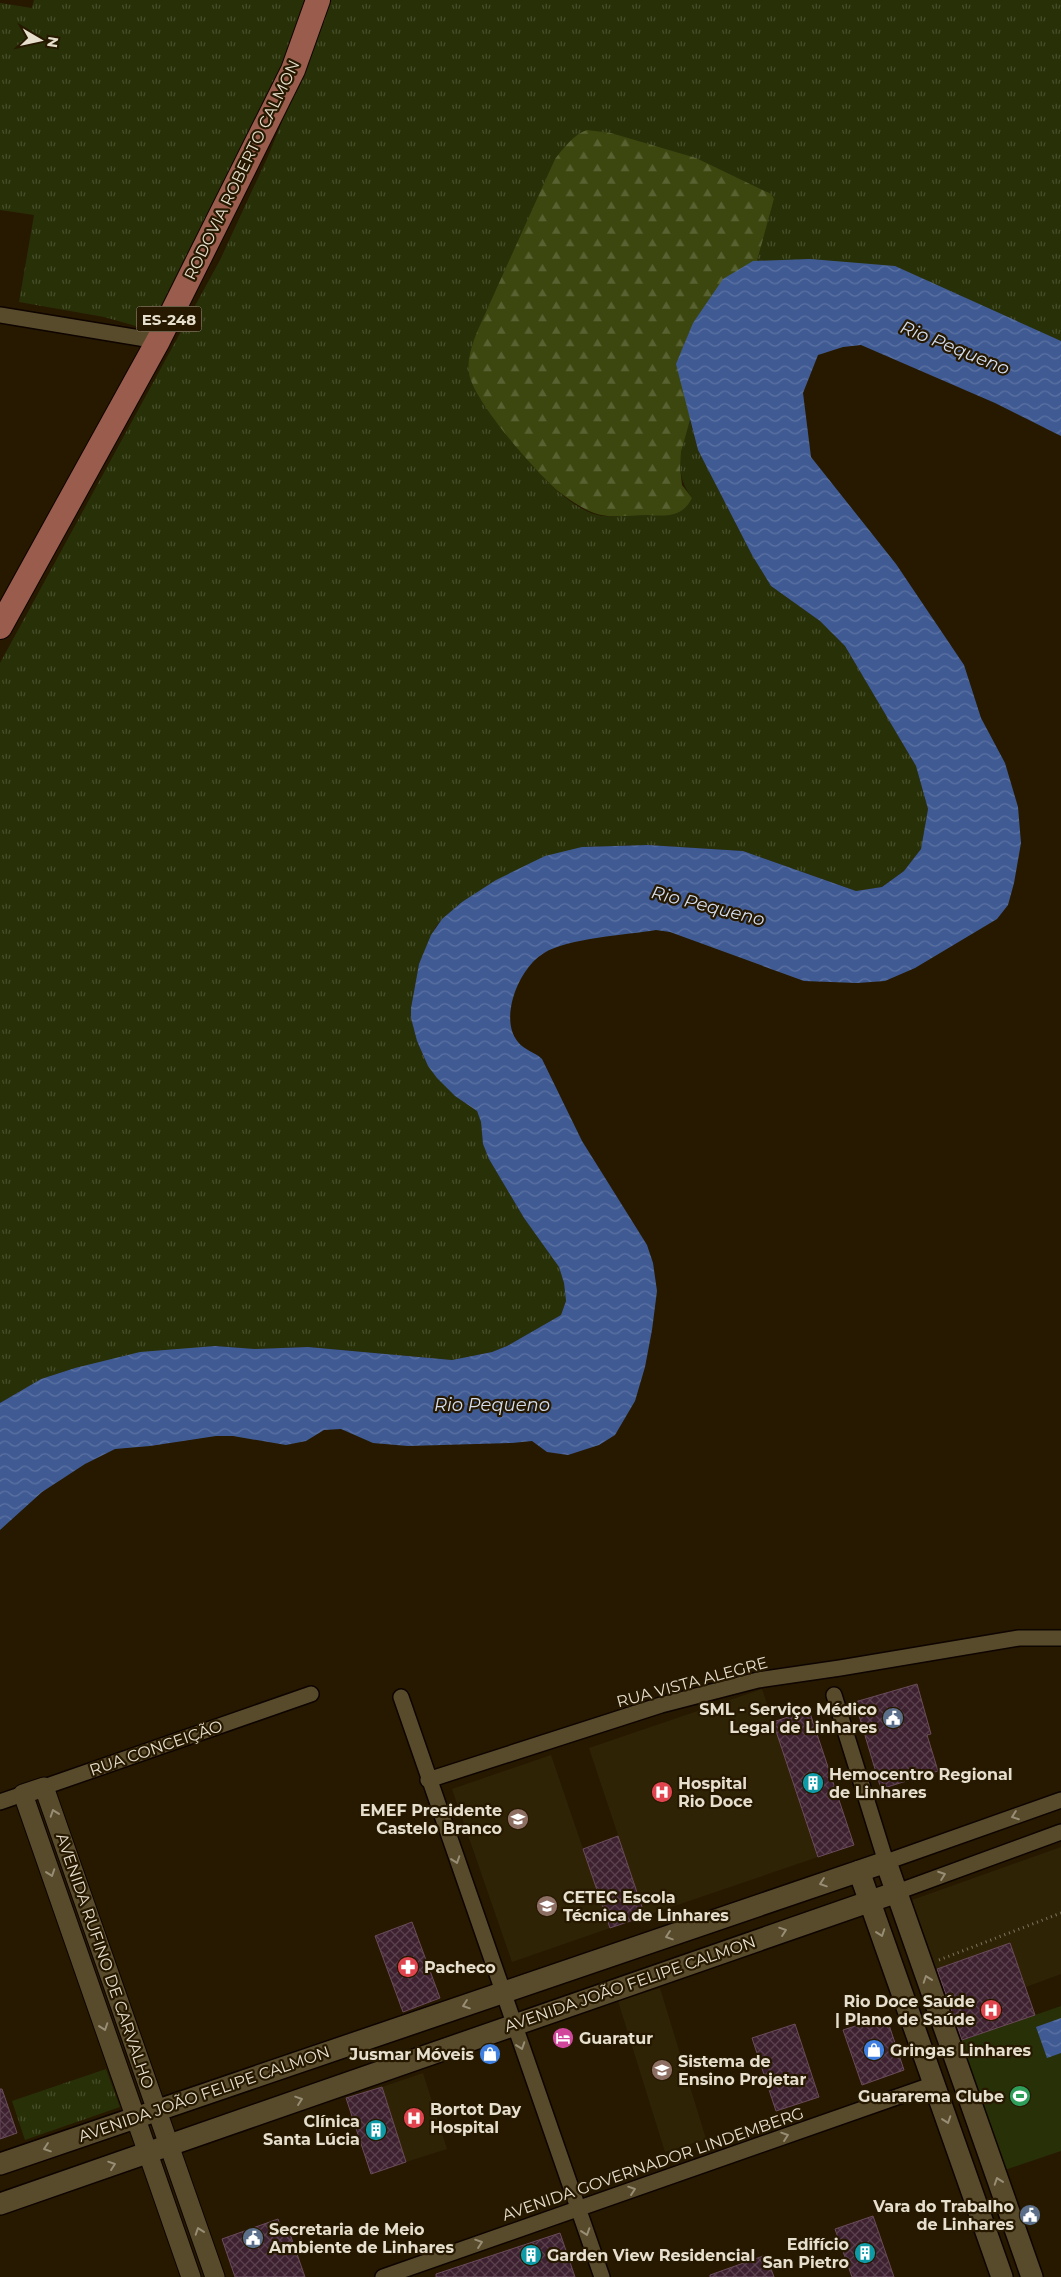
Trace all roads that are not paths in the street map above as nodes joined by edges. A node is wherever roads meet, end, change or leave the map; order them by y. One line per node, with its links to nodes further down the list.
1 (318, 0): 3 (main road, RODOVIA ROBERTO CALMON / ES-248)
2 (0, 316): 3 (street)
3 (158, 341): 4 (main road, RODOVIA ROBERTO CALMON / ES-248)
4 (0, 627)
5 (1061, 1638): 9 (street, RUA VISTA ALEGRE)
6 (311, 1694): 10 (street, RUA CONCEIÇÃO)
7 (834, 1695): 15 (street)
8 (401, 1697): 9 (street)
9 (428, 1780): 19 (street, one-way to 19)
10 (44, 1787): 11 (street, RUA CONCEIÇÃO); 23 (street, AVENIDA RUFINO DE CARVALHO, one-way to 10)
11 (23, 1794): 13 (street, RUA CONCEIÇÃO); 24 (street, AVENIDA RUFINO DE CARVALHO, one-way to 24)
12 (1061, 1800): 15 (street, AVENIDA JOÃO FELIPE CALMON, one-way to 15)
13 (0, 1802)
14 (1061, 1832): 17 (street, AVENIDA JOÃO FELIPE CALMON, one-way to 14)
15 (886, 1862): 16 (main road, AVENIDA JOÃO FELIPE CALMON); 17 (main road)
16 (859, 1871): 18 (main road); 19 (main road, AVENIDA JOÃO FELIPE CALMON, one-way to 19)
17 (897, 1892): 18 (main road, AVENIDA JOÃO FELIPE CALMON); 21 (main road, one-way to 17)
18 (870, 1901): 20 (main road, AVENIDA JOÃO FELIPE CALMON, one-way to 18); 22 (main road, one-way to 22)
19 (502, 1992): 20 (street); 23 (main road, AVENIDA JOÃO FELIPE CALMON, one-way to 23)
20 (514, 2025): 25 (main road, AVENIDA JOÃO FELIPE CALMON, one-way to 20); 29 (street, one-way to 29)
21 (952, 2050): 22 (main road); 35 (main road, one-way to 21)
22 (934, 2084): 29 (street, AVENIDA GOVERNADOR LINDEMBERG, one-way to 22); 34 (main road, one-way to 34)
23 (157, 2110): 24 (main road, AVENIDA JOÃO FELIPE CALMON); 25 (street, AVENIDA RUFINO DE CARVALHO)
24 (136, 2118): 26 (street, AVENIDA RUFINO DE CARVALHO); 27 (main road, AVENIDA JOÃO FELIPE CALMON, one-way to 27)
25 (169, 2145): 26 (main road, AVENIDA JOÃO FELIPE CALMON); 31 (street, AVENIDA RUFINO DE CARVALHO, one-way to 25)
26 (148, 2152): 28 (main road, AVENIDA JOÃO FELIPE CALMON, one-way to 26); 30 (street, AVENIDA RUFINO DE CARVALHO)
27 (0, 2164)
28 (0, 2204)
29 (578, 2209): 32 (street, AVENIDA GOVERNADOR LINDEMBERG, one-way to 29); 33 (street, one-way to 33)
30 (191, 2277)
31 (216, 2277)
32 (383, 2277)
33 (602, 2277)
34 (1002, 2277)
35 (1032, 2277)

